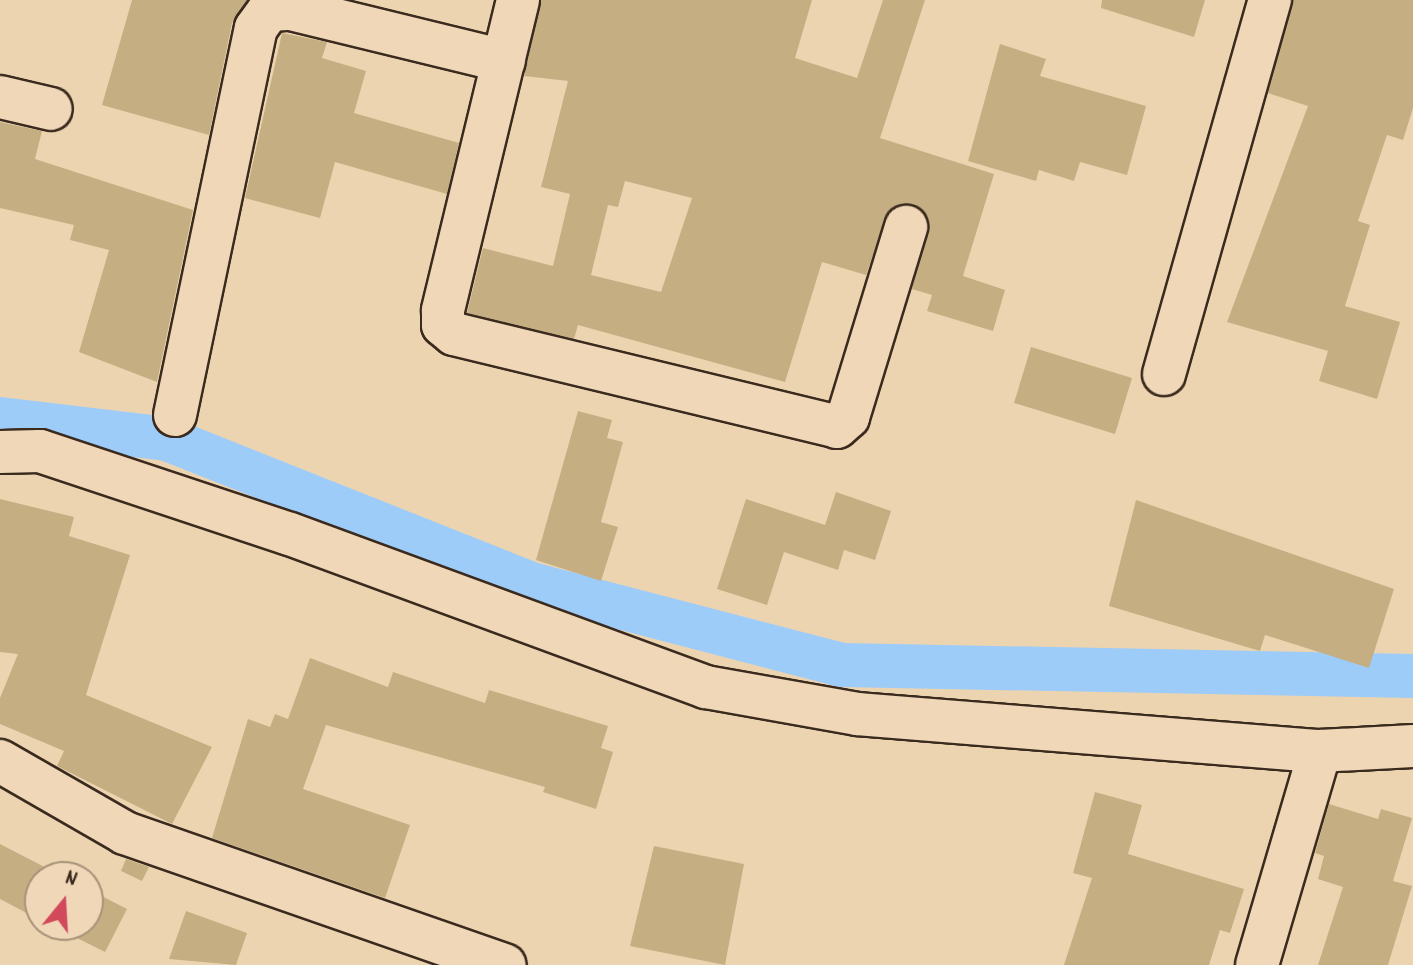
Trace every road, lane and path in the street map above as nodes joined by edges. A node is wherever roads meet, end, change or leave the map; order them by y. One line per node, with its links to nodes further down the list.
1 (518, 0): 3 (street)
2 (1270, 0): 7 (street)
3 (504, 61): 6 (street); 8 (street)
4 (0, 97): 5 (street)
5 (51, 109)
6 (906, 227)
7 (1164, 374)
8 (175, 415)
9 (0, 452): 11 (street)
10 (1413, 746): 11 (street)
11 (1320, 751): 14 (street)
12 (0, 761): 13 (street)
13 (505, 965)
14 (1257, 965)

